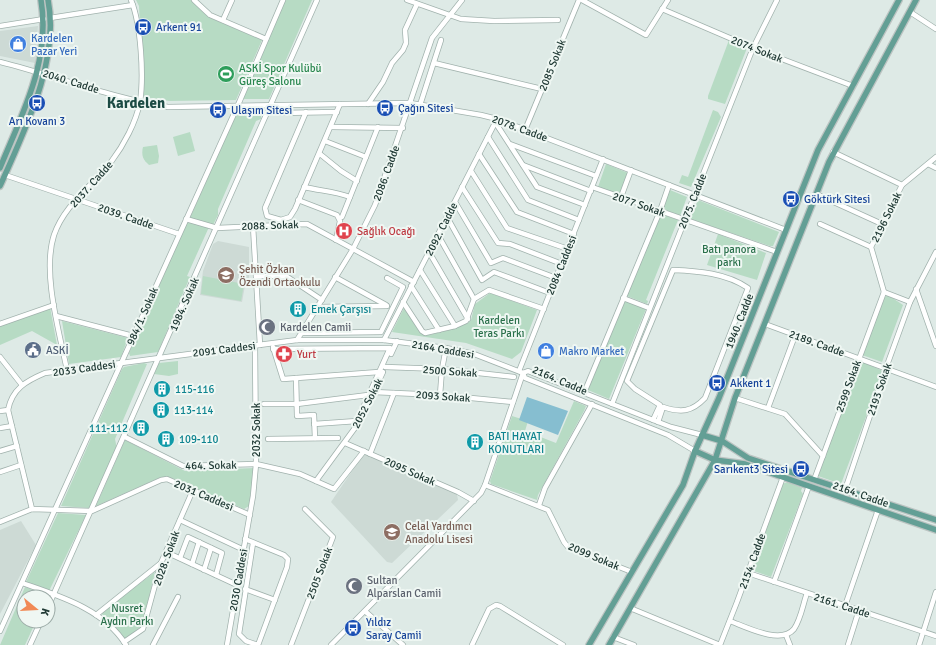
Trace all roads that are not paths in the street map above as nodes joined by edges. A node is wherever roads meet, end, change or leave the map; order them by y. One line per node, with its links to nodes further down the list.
1 (41, 0): 22 (main road)
2 (48, 0): 21 (main road)
3 (131, 0): 17 (street, 2037. Cadde)
4 (194, 0): 23 (street)
5 (232, 0): 23 (street)
6 (283, 0): 27 (street, 984/1. Sokak)
7 (317, 0): 41 (street, 1984. Sokak)
8 (407, 0): 16 (street)
9 (462, 0): 20 (street, 2086. Cadde)
10 (579, 0): 34 (street, 2085 Sokak)
11 (582, 0): 18 (street)
12 (668, 0): 18 (street)
13 (777, 0): 29 (street, 2075. Cadde)
14 (898, 0): 33 (main road, 1940. Cadde)
15 (916, 0): 19 (main road)
16 (417, 4): 20 (street); 38 (street)
17 (133, 6): 21 (street); 35 (street, 2037. Cadde)
18 (662, 9): 29 (street, 2074 Sokak)
19 (910, 12): 26 (street); 53 (main road)
20 (450, 16): 24 (street); 36 (street, 2086. Cadde)
21 (50, 18): 32 (main road)
22 (44, 19): 25 (street); 32 (main road)
23 (223, 20): 27 (street)
24 (558, 20)
25 (0, 26)
26 (936, 29)
27 (266, 39): 39 (street, 984/1. Sokak)
28 (441, 40): 31 (street)
29 (753, 48): 33 (street, 2074 Sokak); 75 (street, 2075. Cadde)
30 (0, 62): 32 (street, 2040. Cadde)
31 (434, 63): 34 (street); 40 (street)
32 (41, 72): 35 (street, 2040. Cadde); 61 (main road); 65 (main road)
33 (853, 86): 92 (main road, 1940. Cadde)
34 (542, 90): 49 (street, 2085 Sokak)
35 (140, 102): 39 (street, 2040. Cadde); 78 (street, 2037. Cadde)
36 (410, 103): 38 (street, 2078. Cadde); 40 (street, 2078. Cadde); 48 (street, 2086. Cadde)
37 (340, 104): 38 (street, 2078. Cadde); 41 (street, 2078. Cadde); 43 (street)
38 (368, 104)
39 (238, 105): 41 (street, 2078. Cadde); 85 (street, 984/1. Sokak)
40 (420, 105): 45 (street, 2078. Cadde)
41 (271, 106): 91 (street, 1984. Sokak)
42 (306, 112): 43 (street); 44 (street); 79 (street)
43 (337, 112): 46 (street)
44 (280, 113)
45 (496, 121): 49 (street, 2078. Cadde); 50 (street, 2092. Cadde); 52 (street)
46 (332, 127): 47 (street); 51 (street)
47 (378, 128): 48 (street); 56 (street)
48 (402, 128): 98 (street, 2086. Cadde)
49 (525, 130): 58 (street, 2078. Cadde)
50 (488, 137): 55 (street, 2092. Cadde); 86 (street)
51 (325, 141): 54 (street); 56 (street)
52 (509, 144): 59 (street); 66 (street)
53 (834, 152): 69 (street); 74 (main road)
54 (320, 154): 67 (street); 71 (street)
55 (479, 154): 64 (street, 2092. Cadde); 94 (street)
56 (366, 157): 67 (street)
57 (936, 157): 60 (street, 2196 Sokak)
58 (603, 160): 63 (street, 2078. Cadde); 66 (street, 2084 Caddesi)
59 (522, 164): 73 (street, 2077 Sokak); 81 (street)
60 (928, 164): 62 (street); 69 (street, 2196 Sokak)
61 (0, 168)
62 (936, 168)
63 (631, 170): 68 (street, 2078. Cadde); 77 (street)
64 (470, 171): 72 (street, 2092. Cadde); 99 (street)
65 (5, 175): 70 (main road); 78 (street, 2039. Cadde)
66 (596, 176): 73 (street, 2084 Caddesi)
67 (357, 181): 76 (street)
68 (669, 185): 75 (street, 2078. Cadde); 82 (street)
69 (902, 185): 89 (street, 2196 Sokak)
70 (0, 186)
71 (304, 187): 76 (street); 79 (street)
72 (462, 187): 80 (street, 2092. Cadde); 103 (street)
73 (591, 189): 77 (street, 2077 Sokak); 81 (street, 2084 Caddesi)
74 (816, 194): 89 (street); 127 (main road)
75 (694, 195): 87 (street, 2075. Cadde); 92 (street, 2078. Cadde)
76 (350, 197): 83 (street)
77 (621, 197): 82 (street, 2077 Sokak)
78 (77, 199): 93 (street, 2039. Cadde); 118 (street, 2037. Cadde)
79 (298, 200): 96 (street)
80 (455, 202): 84 (street, 2092. Cadde); 108 (street)
81 (585, 205): 86 (street, 2084 Caddesi)
82 (660, 211): 87 (street, 2077 Sokak); 113 (street)
83 (342, 217)
84 (447, 217): 95 (street, 2092. Cadde); 112 (street)
85 (186, 219): 91 (street, 2088. Sokak); 93 (street, 984/1. Sokak)
86 (579, 220): 94 (street, 2084 Caddesi)
87 (684, 220): 101 (street, 2077 Sokak); 121 (street, 2075. Cadde)
88 (820, 224): 97 (street)
89 (882, 224): 97 (street, 2196 Sokak)
90 (253, 226): 91 (street, 2088. Sokak); 96 (street, 2088. Sokak); 105 (street, 2032 Sokak)
91 (217, 228): 140 (street, 1984. Sokak)
92 (786, 230): 101 (main road, 1940. Cadde)
93 (179, 234): 131 (street, 984/1. Sokak)
94 (574, 234): 99 (street, 2084 Caddesi)
95 (438, 235): 100 (street, 2092. Cadde); 115 (street)
96 (336, 240): 98 (street, 2088. Sokak)
97 (871, 247): 111 (street, 2196 Sokak)
98 (353, 249): 106 (street, 2086. Cadde); 109 (street, 2088. Sokak)
99 (568, 249): 103 (street, 2084 Caddesi)
100 (429, 252): 104 (street, 2092. Cadde); 125 (street)
101 (777, 252): 173 (main road, 1940. Cadde)
102 (936, 252): 110 (street, 2193 Sokak)
103 (562, 264): 108 (street, 2084 Caddesi)
104 (420, 270): 109 (street, 2092. Cadde); 128 (street)
105 (256, 276): 114 (street); 136 (street, 2032 Sokak)
106 (335, 277): 114 (street, 2086. Cadde); 119 (street)
107 (387, 278): 122 (street)
108 (556, 278): 112 (street, 2084 Caddesi)
109 (412, 284): 116 (street, 2092. Cadde); 129 (street)
110 (916, 289): 117 (street, 2193 Sokak); 138 (street)
111 (884, 292): 117 (street); 142 (street, 2599 Sokak)
112 (550, 293): 123 (street, 2084 Caddesi)
113 (623, 298): 121 (street); 156 (street)
114 (322, 300): 120 (street, 2086. Cadde)
115 (474, 300): 123 (street); 125 (street)
116 (403, 302): 129 (street); 133 (street, 2092. Cadde)
117 (910, 302): 145 (street, 2193 Sokak)
118 (54, 305): 124 (street, 2037. Cadde); 126 (street)
119 (387, 306): 120 (street); 122 (street)
120 (317, 307): 130 (street, 2086. Cadde)
121 (649, 308): 164 (street, 2075. Cadde)
122 (393, 309): 130 (street)
123 (544, 309): 149 (street, 2084 Caddesi)
124 (56, 316): 131 (street); 147 (street, 2037. Cadde)
125 (468, 319): 128 (street)
126 (0, 324)
127 (765, 324): 142 (street, 2189. Cadde); 159 (main road)
128 (455, 326): 129 (street)
129 (439, 330)
130 (302, 333): 132 (street, 2086. Cadde)
131 (133, 336): 143 (street, 984/1. Sokak)
132 (297, 340): 133 (street, 2091 Caddesi); 137 (street, 2091 Caddesi)
133 (384, 340): 134 (street, 2164 Caddesi)
134 (397, 341): 139 (street, 2164 Caddesi); 144 (street, 2052 Sokak)
135 (793, 341): 166 (street)
136 (258, 345): 137 (street, 2091 Caddesi); 140 (street, 2091 Caddesi); 187 (street, 2032 Sokak)
137 (272, 346): 148 (street); 151 (street)
138 (936, 346)
139 (446, 348): 146 (street); 149 (street, 2164 Caddesi)
140 (160, 357): 143 (street, 2033 Caddesi); 174 (street, 1984. Sokak)
141 (0, 358): 152 (street)
142 (858, 358): 145 (street, 2189. Cadde); 185 (street, 2599 Sokak)
143 (121, 362): 147 (street, 2033 Caddesi); 201 (street, 984/1. Sokak)
144 (385, 367): 146 (street, 2500 Sokak); 154 (street, 2052 Sokak)
145 (886, 368): 153 (street, 2189. Cadde); 196 (street, 2193 Sokak)
146 (442, 369): 150 (street, 2500 Sokak); 158 (street)
147 (67, 370): 152 (street, 2033 Caddesi)
148 (379, 372): 151 (street); 157 (street)
149 (521, 372): 156 (street, 2164. Cadde); 160 (street, 2084 Caddesi); 163 (street, 2164. Cadde)
150 (514, 377)
151 (296, 378): 162 (street)
152 (22, 385): 167 (street, 2033 Caddesi)
153 (936, 387)
154 (373, 392): 155 (street, 2093 Sokak); 179 (street, 2052 Sokak)
155 (394, 393): 158 (street, 2093 Sokak); 184 (street)
156 (584, 393): 164 (street, 2164. Cadde)
157 (368, 395): 162 (street); 170 (street)
158 (440, 395): 160 (street, 2093 Sokak)
159 (735, 398): 166 (street); 178 (main road)
160 (513, 402): 193 (street, 2084 Caddesi)
161 (264, 404): 162 (street)
162 (297, 404): 170 (street)
163 (592, 404): 183 (street, 2164. Cadde); 198 (street)
164 (612, 404): 169 (street, 2164. Cadde)
165 (661, 406): 165 (street); 169 (street)
166 (768, 408): 185 (street)
167 (8, 410): 168 (street); 171 (street)
168 (0, 411)
169 (655, 421): 173 (street, 2164. Cadde)
170 (314, 424): 175 (street)
171 (12, 426): 172 (street); 180 (street)
172 (0, 428)
173 (702, 435): 178 (main road, 2164. Cadde); 183 (main road, 1940. Cadde)
174 (125, 437): 187 (street, 464. Sokak); 203 (street, 1984. Sokak)
175 (315, 438): 176 (street); 177 (street)
176 (338, 438)
177 (268, 439)
178 (722, 441): 186 (main road); 191 (main road, 2164. Cadde)
179 (345, 443): 182 (street, 2095 Sokak); 192 (street, 2052 Sokak)
180 (17, 446): 181 (street); 188 (street)
181 (0, 451)
182 (364, 451): 184 (street, 2095 Sokak); 192 (street, 464. Sokak)
183 (695, 451): 186 (main road, 2164. Cadde); 219 (main road, 1940. Cadde)
184 (370, 454): 197 (street, 2095 Sokak)
185 (823, 456): 191 (street, 2599 Sokak)
186 (715, 460): 190 (main road, 2164. Cadde); 234 (main road)
187 (256, 464): 192 (street, 464. Sokak); 204 (street, 2032 Sokak)
188 (21, 465): 189 (street); 199 (street)
189 (0, 472)
190 (783, 477): 194 (main road, 2164. Cadde); 220 (street, 2154. Cadde)
191 (814, 480): 196 (main road, 2164. Cadde)
192 (316, 481)
193 (485, 485): 197 (street, 2084 Caddesi); 198 (street, 2099 Sokak)
194 (809, 486): 202 (main road, 2164. Cadde); 222 (street)
195 (194, 490): 203 (street, 2031 Caddesi); 204 (street, 2031 Caddesi); 205 (street, 2028. Sokak)
196 (845, 490): 206 (main road, 2164. Cadde)
197 (474, 501): 236 (street, 2084 Caddesi)
198 (539, 505): 219 (street, 2099 Sokak)
199 (32, 509): 201 (street); 207 (street)
200 (305, 509): 249 (street, 2505 Sokak)
201 (56, 510): 203 (street); 223 (street, 984/1. Sokak)
202 (878, 510): 208 (main road, 2164. Cadde); 233 (street)
203 (92, 511): 227 (street, 1984. Sokak)
204 (250, 515): 209 (street, 2030 Caddesi)
205 (180, 520): 213 (street); 214 (street, 2028. Sokak)
206 (936, 520)
207 (0, 522)
208 (936, 530)
209 (245, 539): 211 (street); 213 (street, 2030 Caddesi)
210 (199, 542): 212 (street); 215 (street); 217 (street)
211 (253, 543): 226 (street); 232 (street)
212 (211, 548): 218 (street); 221 (street)
213 (244, 550): 224 (street, 2030 Caddesi)
214 (166, 552): 215 (street); 216 (street, 2028. Sokak)
215 (180, 558): 217 (street)
216 (161, 563): 237 (street); 245 (street, 2028. Sokak)
217 (192, 564): 218 (street)
218 (204, 570): 221 (street)
219 (632, 572): 254 (main road, 1940. Cadde)
220 (748, 573): 222 (street, 2161. Cadde); 238 (street, 2154. Cadde)
221 (216, 575): 224 (street)
222 (774, 582): 229 (street, 2161. Cadde)
223 (22, 583): 225 (street); 240 (street, 984/1. Sokak)
224 (237, 585): 248 (street, 2030 Caddesi)
225 (39, 589)
226 (245, 589): 232 (street); 232 (street)
227 (56, 590)
228 (936, 592): 241 (street)
229 (807, 593): 233 (street, 2161. Cadde); 242 (street)
230 (56, 595): 237 (street)
231 (178, 597): 247 (street)
232 (274, 600)
233 (845, 606): 235 (street, 2161. Cadde)
234 (630, 608): 244 (main road); 257 (street)
235 (859, 610): 241 (street, 2161. Cadde); 259 (street)
236 (366, 612): 250 (street, 2084 Caddesi); 251 (street)
237 (96, 614): 245 (street)
238 (730, 621): 242 (street); 257 (street, 2154. Cadde)
239 (37, 629): 246 (street)
240 (0, 631)
241 (923, 632): 243 (street, 2161. Cadde); 260 (street)
242 (786, 635): 258 (street)
243 (936, 636)
244 (613, 637): 255 (main road); 256 (street)
245 (125, 644)
246 (30, 645)
247 (154, 645)
248 (227, 645)
249 (291, 645)
250 (332, 645)
251 (402, 645)
252 (472, 645): 253 (street)
253 (563, 645)
254 (589, 645)
255 (608, 645)
256 (634, 645)
257 (720, 645)
258 (790, 645)
259 (848, 645)
260 (919, 645)

